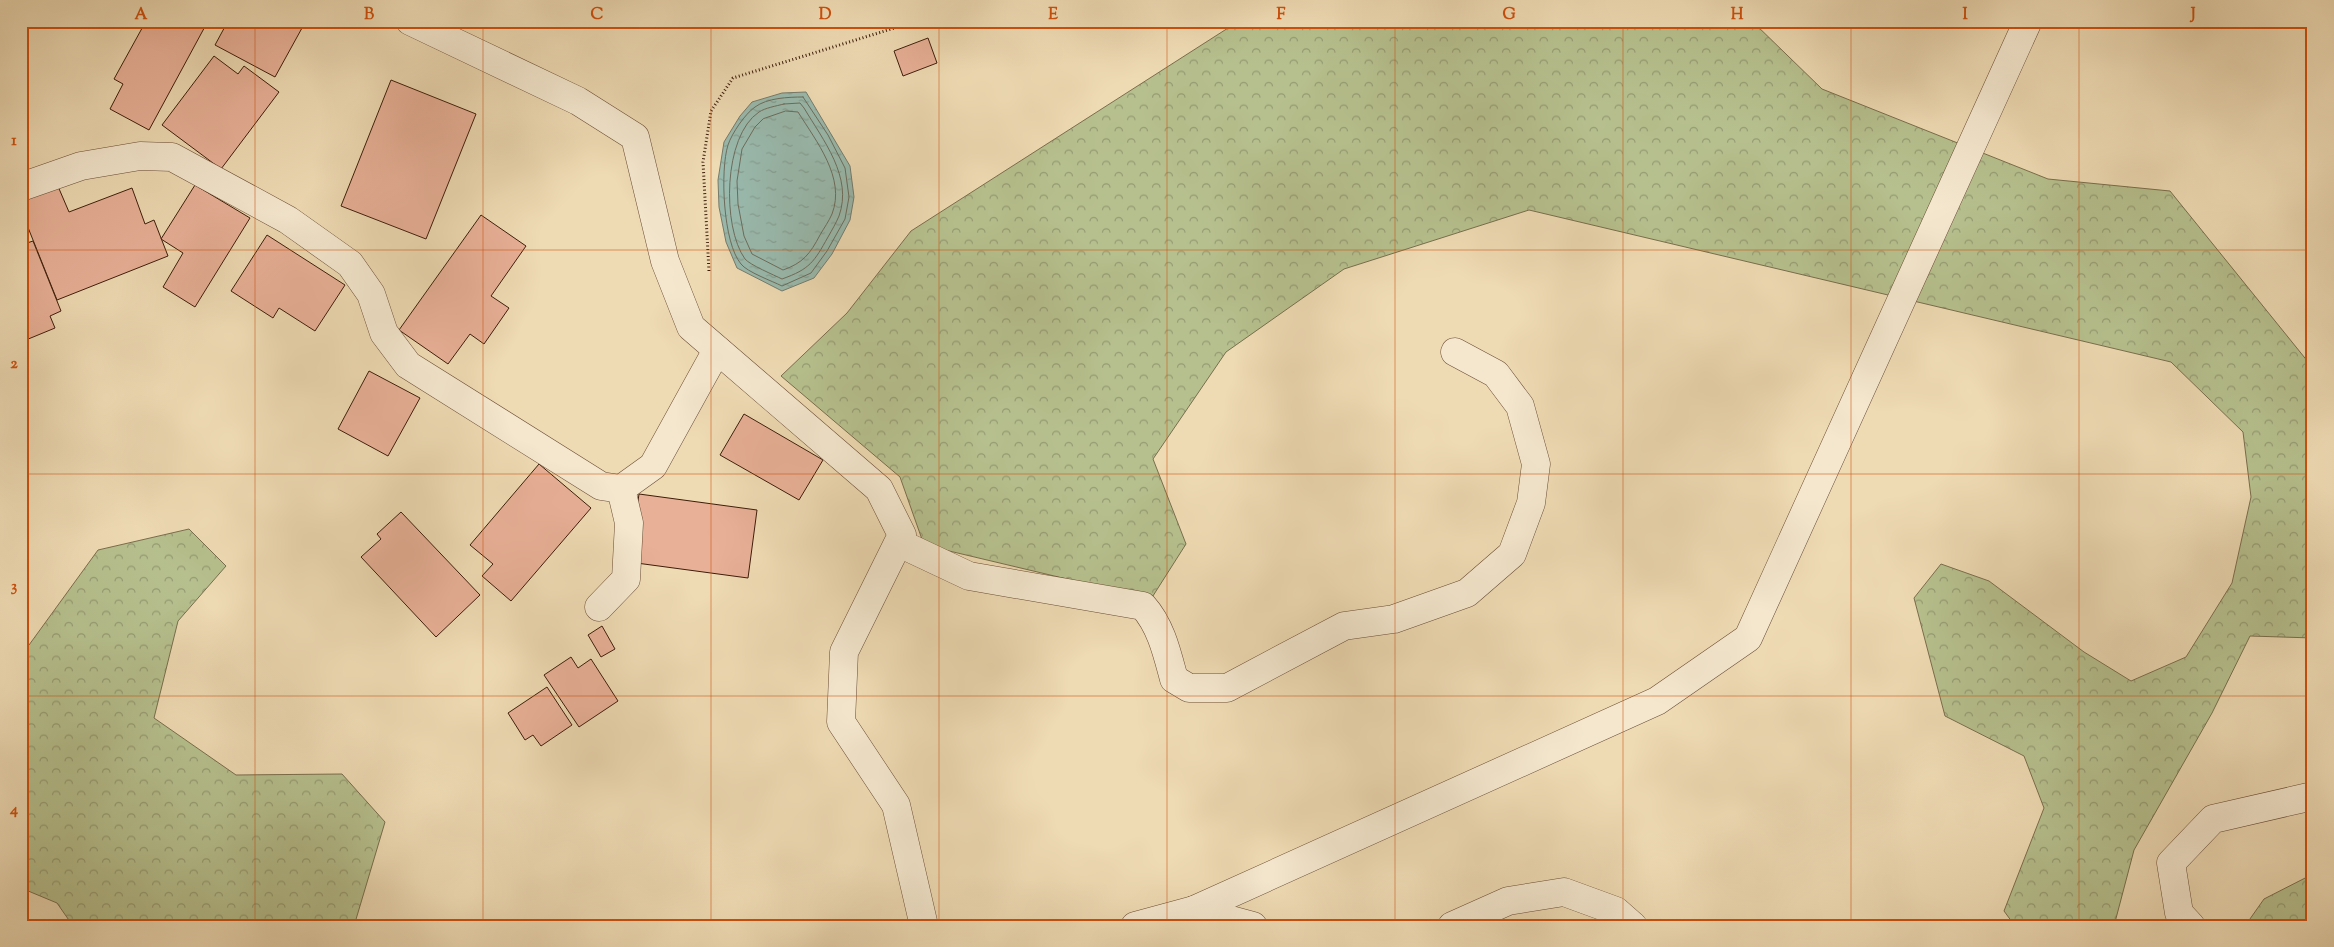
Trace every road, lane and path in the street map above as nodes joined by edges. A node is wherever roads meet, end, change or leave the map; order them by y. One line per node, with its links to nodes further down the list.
1 (410, 21): 6 (street)
2 (917, 21): 5 (path)
3 (2028, 21): 12 (street)
4 (21, 187): 8 (street)
5 (709, 278)
6 (717, 350): 8 (street); 9 (street)
7 (1455, 352): 9 (street)
8 (621, 489): 10 (street)
9 (899, 542): 15 (street)
10 (600, 607)
11 (2313, 796): 20 (street)
12 (1194, 910): 16 (street); 17 (street)
13 (21, 921): 14 (path)
14 (30, 926)
15 (924, 926)
16 (1135, 926)
17 (1252, 926)
18 (1452, 926): 19 (street)
19 (1633, 926)
20 (2190, 926)

